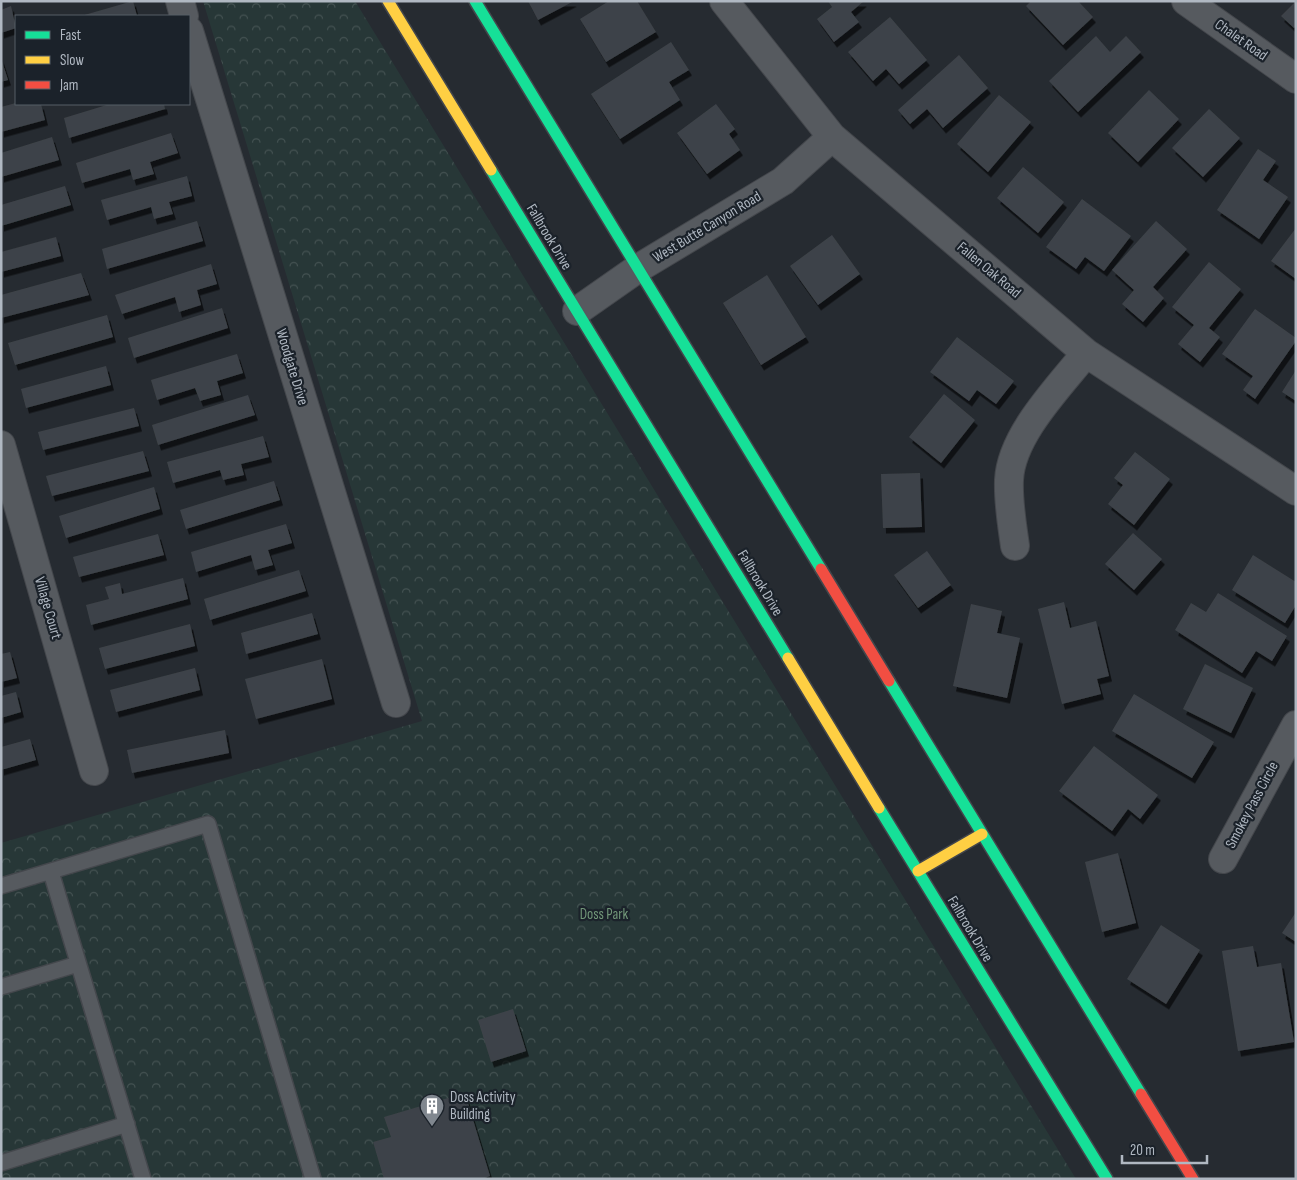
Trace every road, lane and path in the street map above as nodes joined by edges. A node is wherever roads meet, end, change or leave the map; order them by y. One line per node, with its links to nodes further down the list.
1 (180, 1): 6 (street)
2 (388, 1): 11 (main road, Fallbrook Drive)
3 (475, 1): 10 (main road)
4 (724, 1): 9 (street, Fallen Oak Road)
5 (1186, 1): 8 (street, Chalet Road)
6 (184, 15)
7 (190, 34): 16 (street, Woodgate Drive)
8 (1296, 79)
9 (832, 137): 10 (street, West Butte Canyon Road); 12 (street, Fallen Oak Road)
10 (637, 269): 11 (street, West Butte Canyon Road); 19 (main road)
11 (577, 311): 22 (main road, Fallbrook Drive)
12 (1086, 353): 14 (street, Fallen Oak Road); 15 (street)
13 (1, 445): 18 (street, Village Court)
14 (1296, 491)
15 (1016, 546)
16 (396, 703)
17 (1296, 724): 20 (street, Smokey Pass Circle)
18 (94, 771)
19 (982, 834): 22 (main road); 31 (main road)
20 (1223, 859)
21 (51, 872): 23 (lane); 24 (lane); 29 (lane)
22 (918, 872): 30 (main road, Fallbrook Drive)
23 (1, 886)
24 (78, 964): 25 (lane); 26 (lane)
25 (1, 987)
26 (127, 1124): 27 (lane); 28 (lane)
27 (1, 1162)
28 (143, 1179)
29 (313, 1179)
30 (1107, 1179)
31 (1193, 1179)

